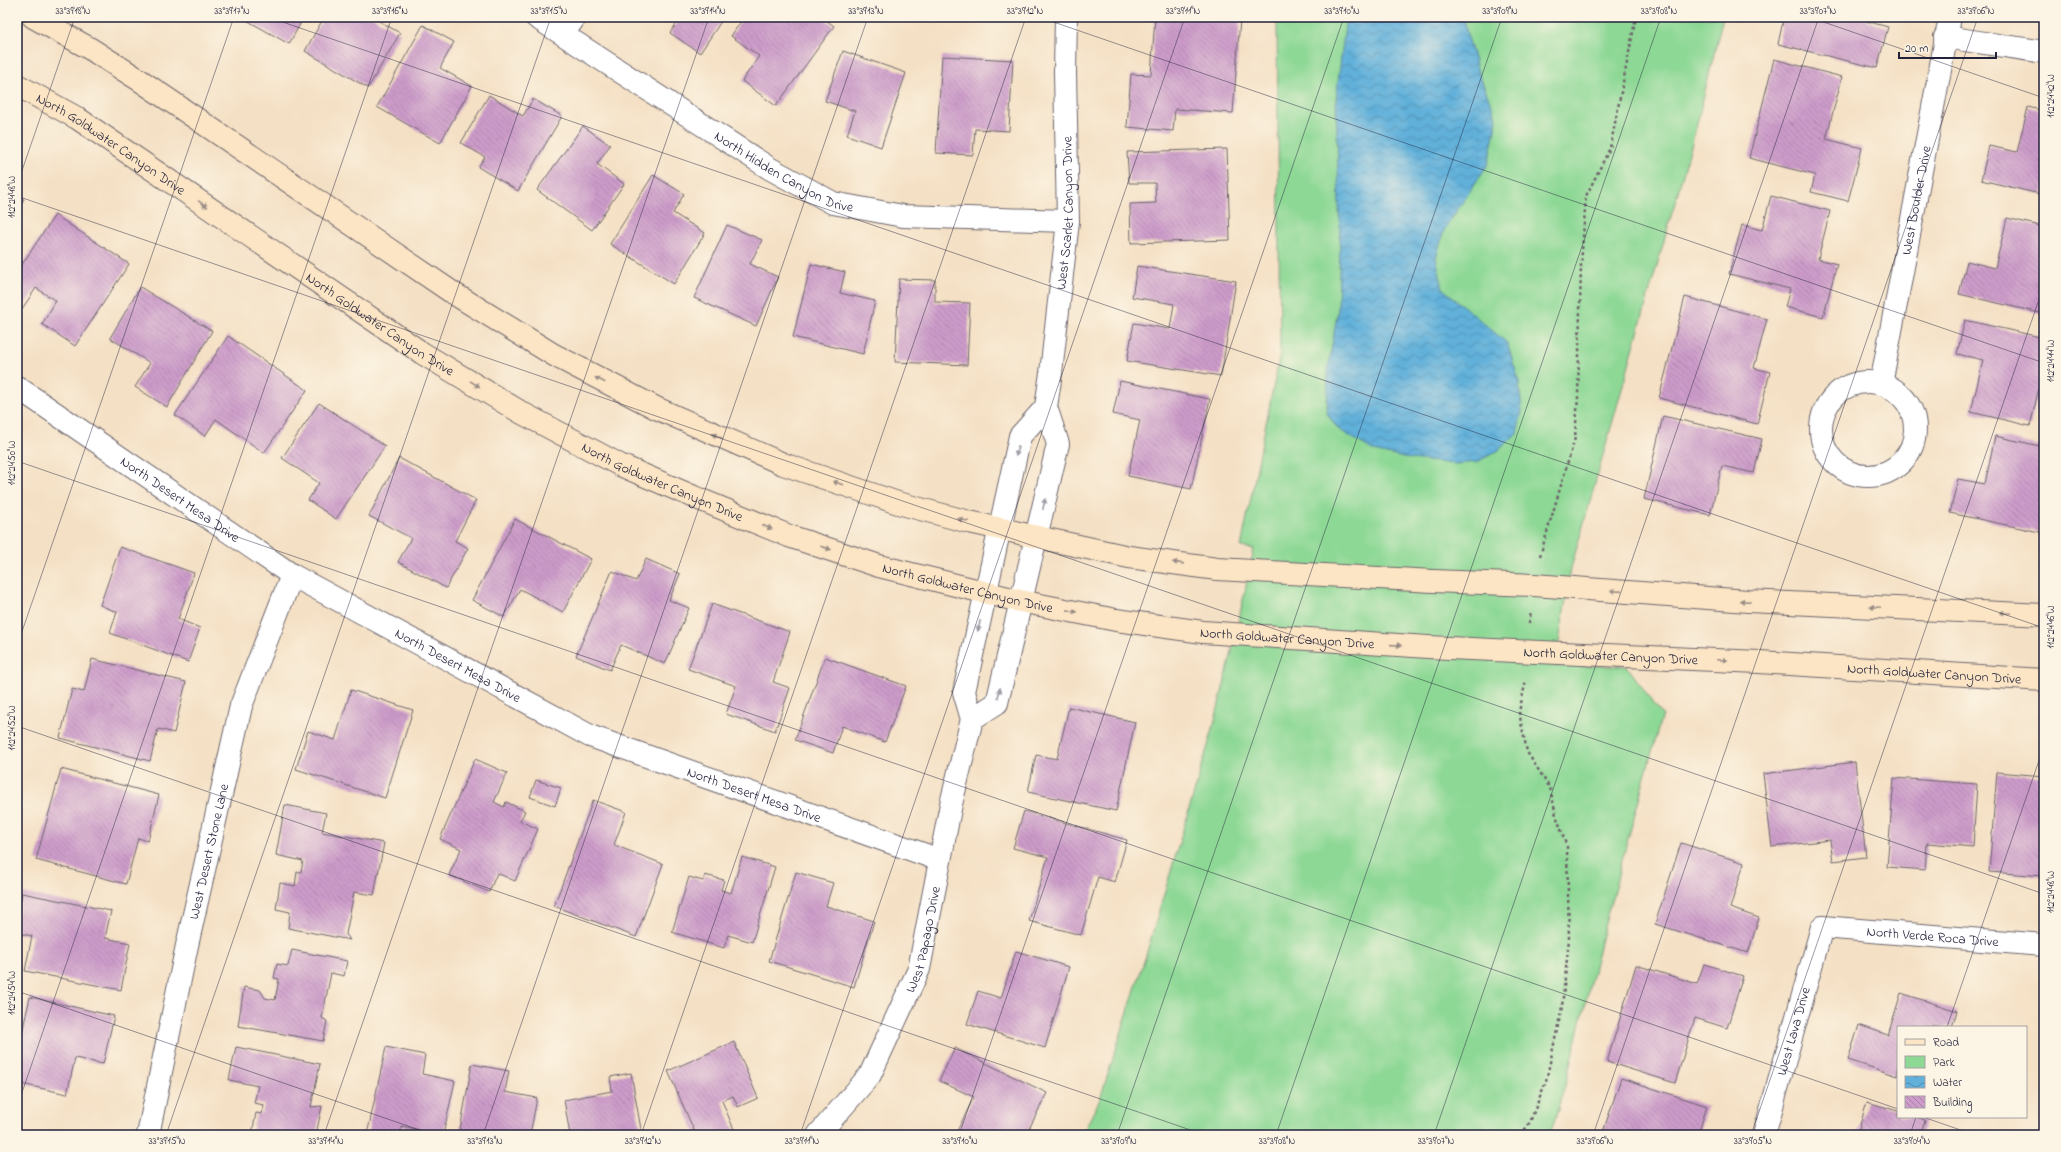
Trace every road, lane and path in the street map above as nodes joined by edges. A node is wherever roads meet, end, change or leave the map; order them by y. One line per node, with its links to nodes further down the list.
1 (34, 17): 13 (street, one-way to 1)
2 (536, 17): 5 (street, North Hidden Canyon Drive)
3 (1066, 17): 9 (street, West Scarlet Canyon Drive)
4 (1636, 17): 16 (path)
5 (569, 26): 9 (street, North Hidden Canyon Drive)
6 (1947, 27): 7 (street); 10 (street, West Boulder Drive)
7 (2044, 52)
8 (17, 85): 17 (street, North Goldwater Canyon Drive, one-way to 17)
9 (1068, 221): 12 (street, West Scarlet Canyon Drive)
10 (1880, 384): 10 (street)
11 (17, 388): 15 (street, North Desert Mesa Drive)
12 (1046, 407): 13 (street, one-way to 13); 14 (street, West Scarlet Canyon Drive, one-way to 12)
13 (1001, 528): 14 (street); 17 (street, West Papago Drive)
14 (1037, 538): 16 (street, one-way to 14); 18 (street, West Scarlet Canyon Drive)
15 (292, 575): 23 (street, North Desert Mesa Drive); 26 (street, West Desert Stone Lane)
16 (1534, 585): 19 (street, one-way to 16); 20 (path)
17 (986, 593): 18 (street, North Goldwater Canyon Drive); 22 (street, West Papago Drive, one-way to 22)
18 (1020, 601): 20 (street, North Goldwater Canyon Drive, one-way to 20); 22 (street, one-way to 18)
19 (2044, 615)
20 (1526, 650): 21 (street, North Goldwater Canyon Drive, one-way to 21); 28 (path)
21 (2044, 680)
22 (972, 718): 23 (street, West Papago Drive)
23 (940, 860): 27 (street, West Papago Drive)
24 (1822, 927): 25 (street, North Verde Roca Drive); 29 (street, West Lava Drive)
25 (2044, 945)
26 (148, 1135)
27 (818, 1135)
28 (1522, 1135)
29 (1764, 1135)

